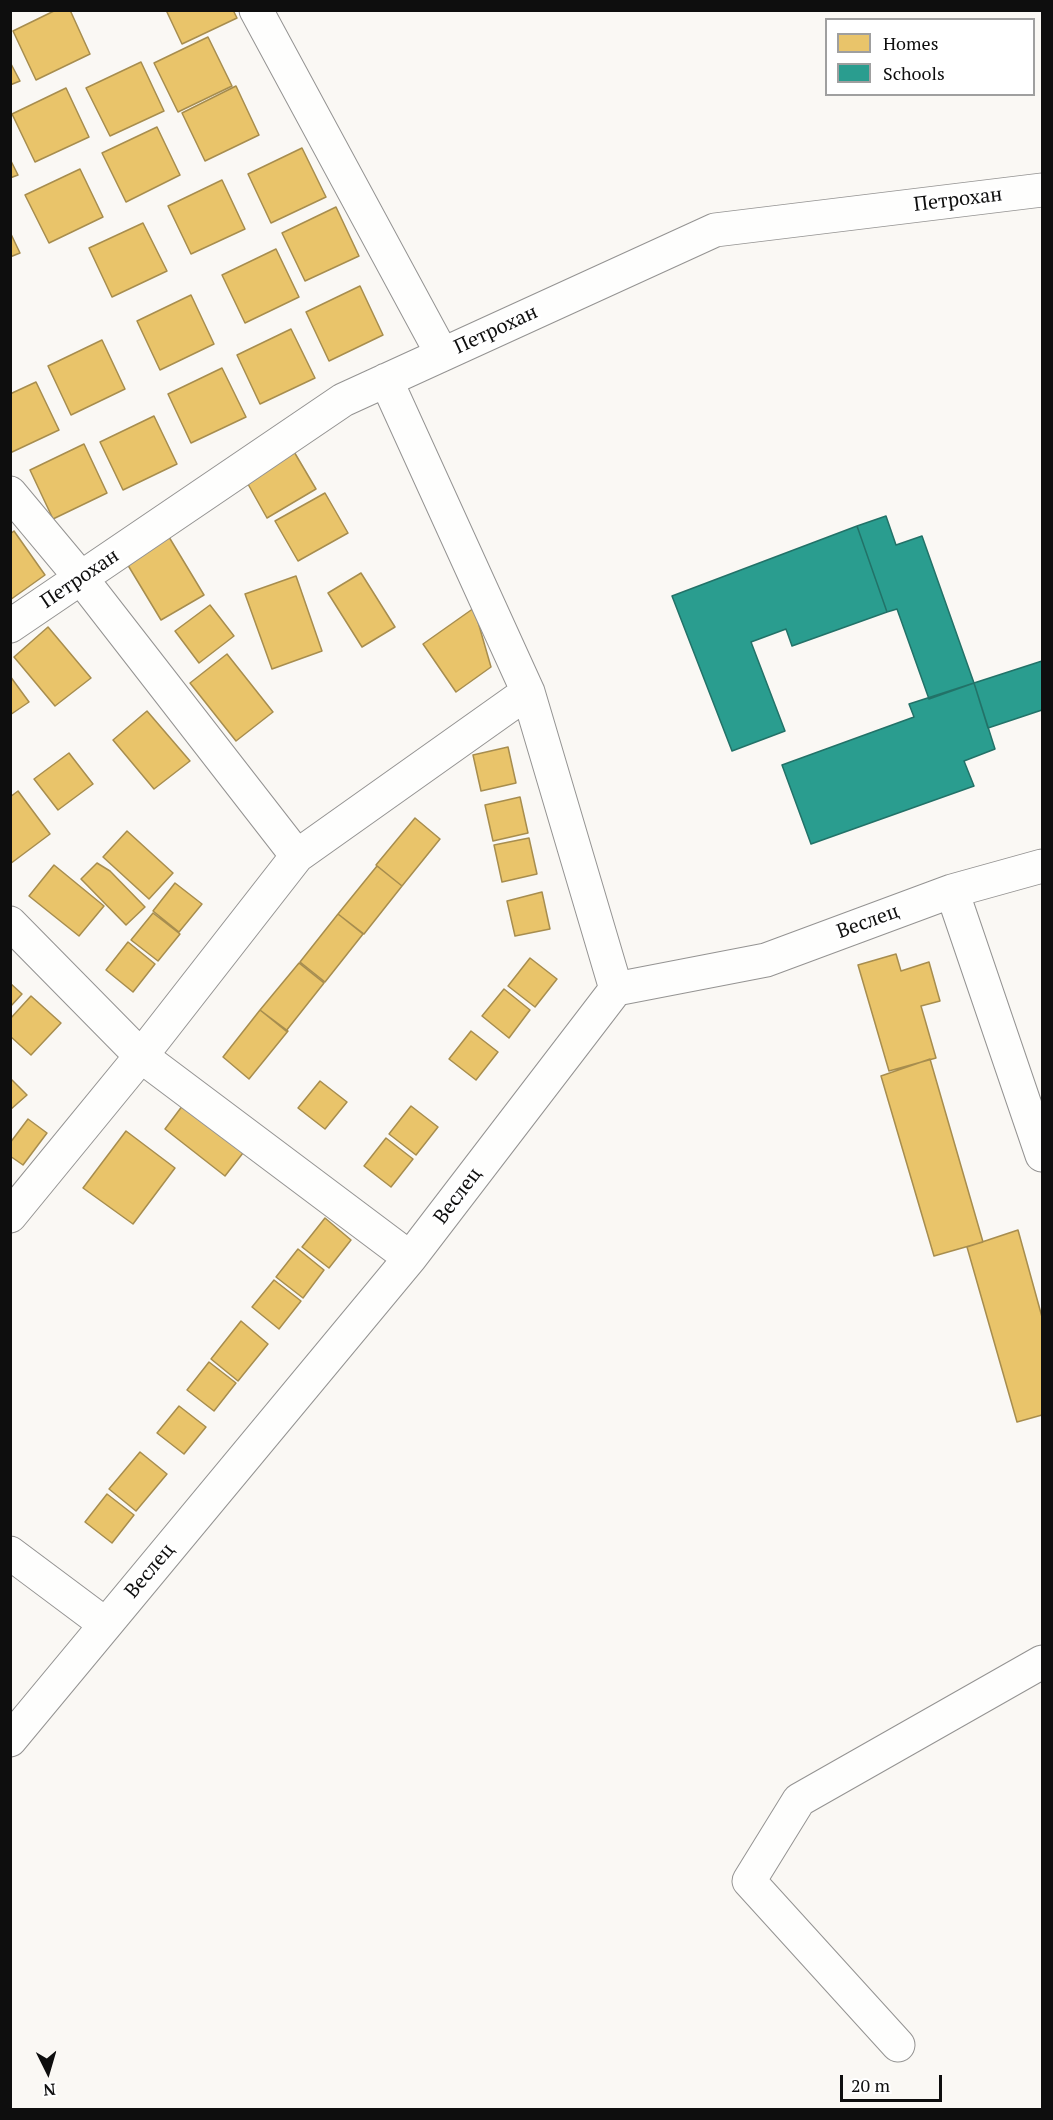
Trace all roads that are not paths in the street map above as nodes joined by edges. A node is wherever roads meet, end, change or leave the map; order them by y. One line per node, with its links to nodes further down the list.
1 (256, 10): 3 (street)
2 (1042, 190): 3 (street, Петрохан)
3 (442, 354): 4 (street, Петрохан)
4 (386, 380): 6 (street, Петрохан); 8 (street)
5 (10, 493): 6 (street)
6 (81, 578): 7 (street, Петрохан); 9 (street)
7 (10, 626)
8 (528, 692): 9 (street); 13 (street)
9 (297, 856): 14 (street)
10 (1041, 872): 11 (street, Веслец)
11 (952, 891): 13 (street, Веслец); 15 (street)
12 (10, 922): 14 (street)
13 (616, 989): 17 (street, Веслец)
14 (141, 1056): 16 (street); 17 (street)
15 (1042, 1155)
16 (10, 1216)
17 (410, 1258): 19 (street, Веслец)
18 (10, 1553): 19 (street)
19 (105, 1624): 21 (street, Веслец)
20 (1042, 1662): 22 (street)
21 (10, 1740)
22 (898, 2044)

